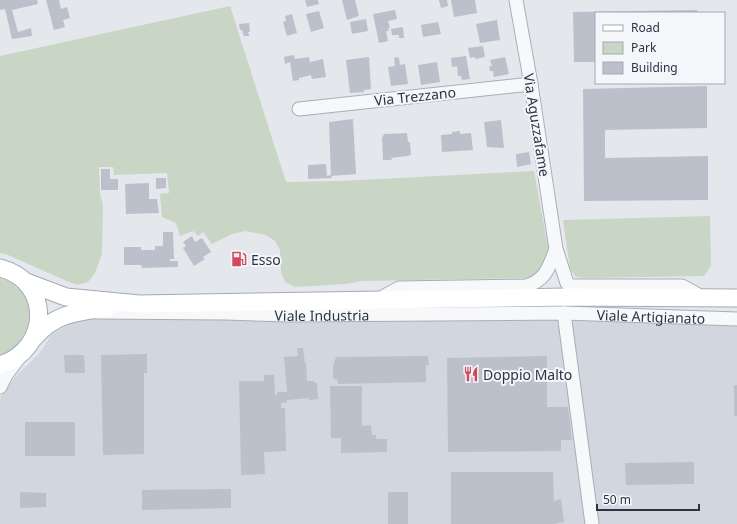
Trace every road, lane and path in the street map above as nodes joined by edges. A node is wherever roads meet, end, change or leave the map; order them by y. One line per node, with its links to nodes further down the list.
1 (516, 0): 2 (street, Via Aguzzafame)
2 (531, 84): 3 (street, Via Trezzano); 4 (street, Via Aguzzafame)
3 (299, 109)
4 (556, 249): 7 (street, Via Aguzzafame); 9 (street)
5 (0, 268): 6 (main road, Viale Industria)
6 (26, 282): 10 (main road, Viale Industria); 14 (main road, Viale Industria)
7 (704, 298): 8 (main road, Viale Artigianato); 11 (main road, Viale Artigianato)
8 (737, 298)
9 (379, 299): 10 (main road, Viale Industria); 11 (main road, Viale Industria)
10 (139, 304): 12 (main road, Viale Industria)
11 (565, 305): 12 (street, Viale Industria); 13 (street, Viale Artigianato); 18 (street)
12 (80, 312): 14 (main road, Viale Industria)
13 (737, 319)
14 (34, 338): 15 (main road, Viale Industria)
15 (24, 352): 16 (main road, Viale Industria); 17 (street)
16 (0, 365)
17 (0, 387)
18 (592, 524)

